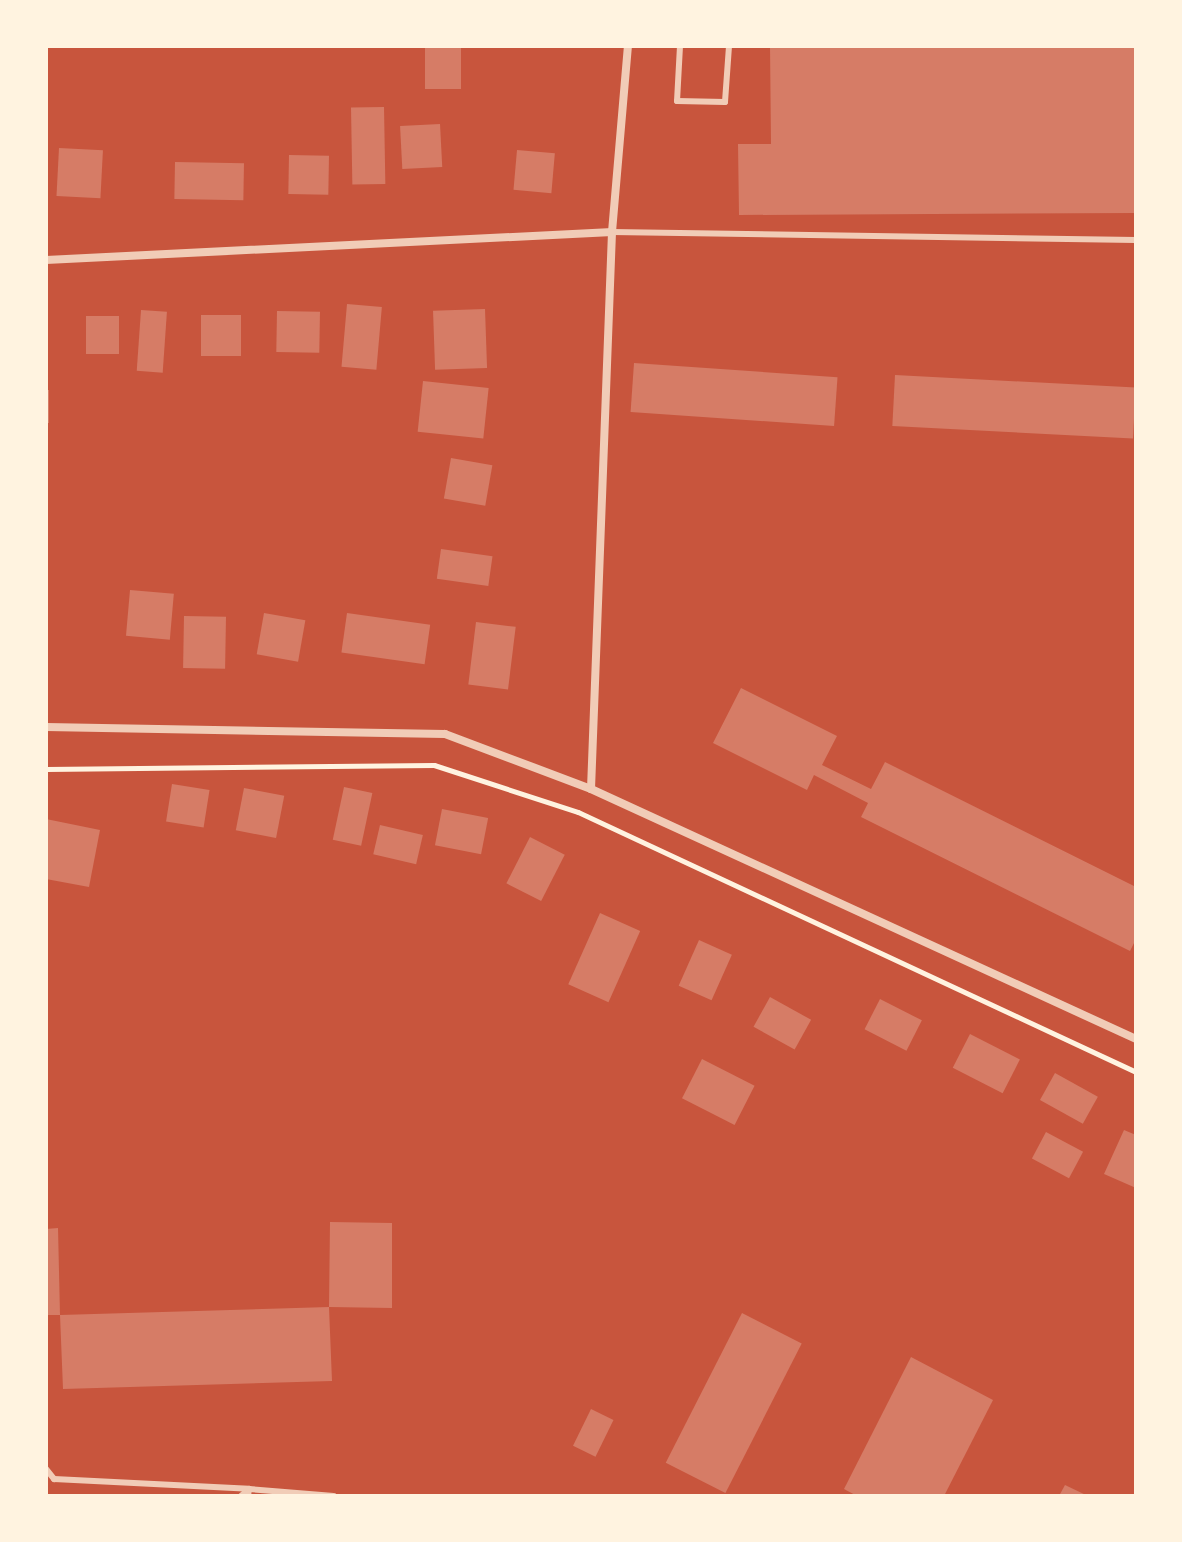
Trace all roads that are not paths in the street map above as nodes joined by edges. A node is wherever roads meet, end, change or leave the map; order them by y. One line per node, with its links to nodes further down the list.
1 (628, 46): 4 (street)
2 (680, 46): 3 (lane)
3 (729, 46)
4 (612, 232): 5 (lane); 6 (street); 8 (street)
5 (1136, 240)
6 (46, 260)
7 (46, 727): 8 (street)
8 (591, 789): 9 (street)
9 (1136, 1039)
10 (46, 1469): 11 (lane)
11 (248, 1493): 12 (lane); 13 (lane)
12 (241, 1496)
13 (334, 1496)

